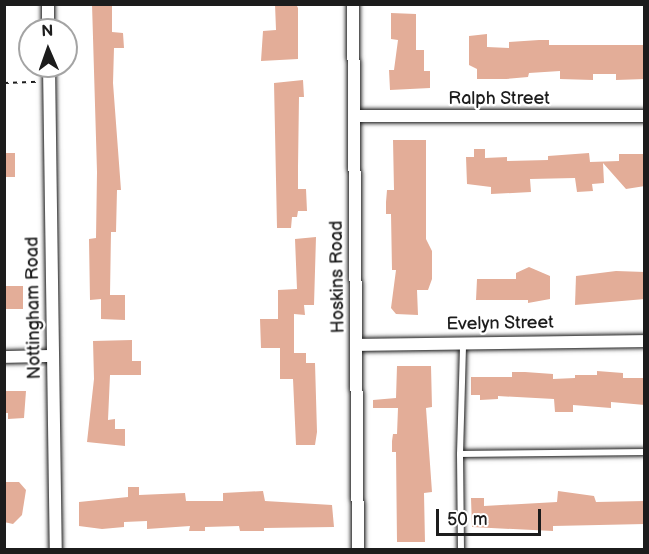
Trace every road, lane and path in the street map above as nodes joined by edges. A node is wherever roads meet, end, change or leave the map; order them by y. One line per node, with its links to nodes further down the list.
1 (353, 4): 5 (street, Hoskins Road)
2 (49, 78): 3 (street, Nottingham Road)
3 (49, 82): 4 (path); 10 (street, Nottingham Road)
4 (4, 83)
5 (354, 116): 6 (street, Ralph Street); 9 (street, Hoskins Road)
6 (645, 116)
7 (645, 341): 8 (street, Evelyn Street)
8 (463, 342): 9 (street, Evelyn Street); 13 (lane)
9 (357, 345): 15 (street, Hoskins Road)
10 (53, 356): 11 (street); 14 (street, Nottingham Road)
11 (4, 357)
12 (645, 452): 13 (lane)
13 (460, 454): 16 (lane)
14 (56, 549)
15 (358, 549)
16 (461, 549)

